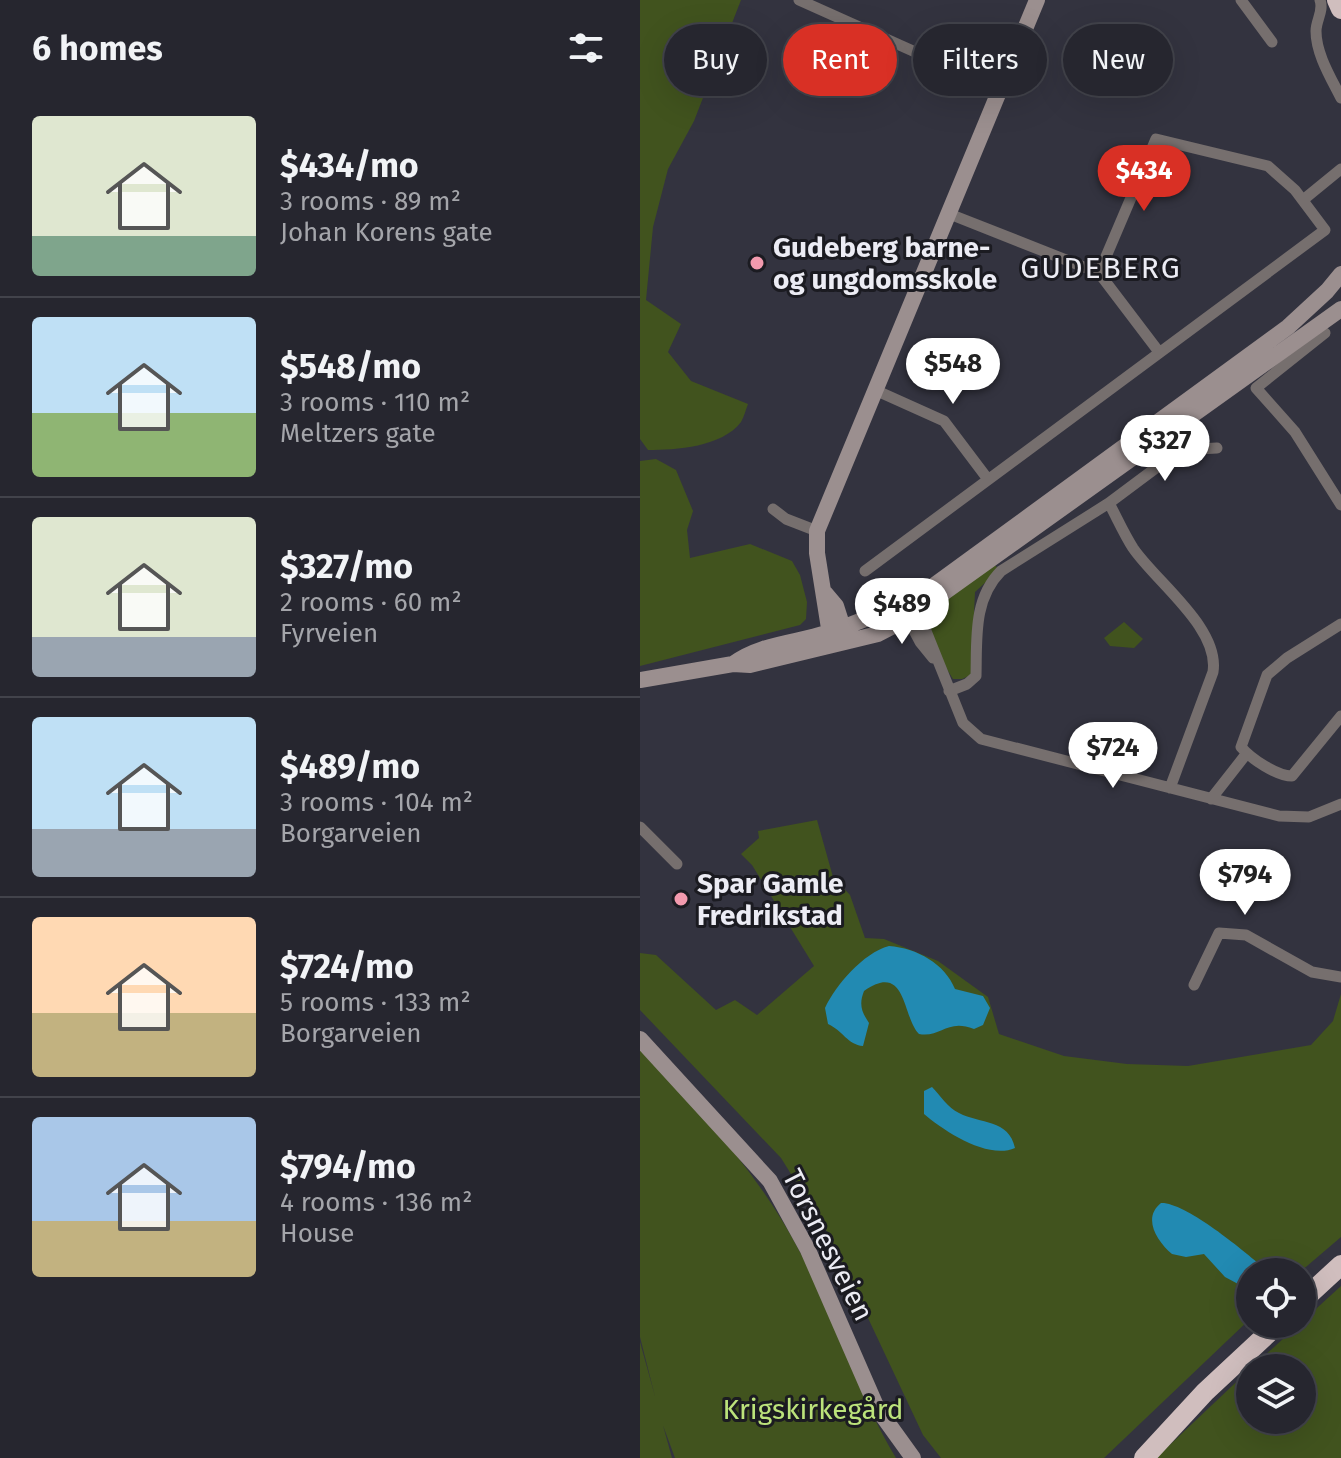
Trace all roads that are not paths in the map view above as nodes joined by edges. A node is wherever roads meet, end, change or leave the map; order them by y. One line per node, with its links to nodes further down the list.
1 (799, 0): 9 (street)
2 (1037, 0): 7 (street)
3 (1241, 0): 8 (street)
4 (1320, 0): 11 (street)
5 (1337, 0): 6 (highway)
6 (1341, 9)
7 (1027, 24)
8 (1272, 42)
9 (913, 51)
10 (997, 96): 14 (street)
11 (1341, 98)
12 (1341, 169): 13 (street)
13 (1303, 200): 15 (street); 19 (street)
14 (947, 213): 15 (street); 20 (street)
15 (1099, 273): 19 (street)
16 (1341, 274): 28 (street)
17 (1341, 309): 28 (street)
18 (1325, 333): 24 (street)
19 (1159, 352): 22 (street)
20 (875, 390): 22 (street); 26 (street)
21 (1217, 448): 23 (street)
22 (987, 478): 27 (street)
23 (1109, 503): 32 (street); 35 (street)
24 (1341, 505)
25 (773, 509): 26 (street)
26 (817, 531): 30 (street)
27 (865, 571)
28 (910, 608): 30 (street); 32 (street)
29 (1341, 624): 34 (street)
30 (837, 637): 31 (street)
31 (640, 680)
32 (949, 691): 35 (street)
33 (1341, 716): 34 (street)
34 (1247, 753): 36 (street)
35 (1170, 788): 36 (street)
36 (1211, 799): 37 (street)
37 (1341, 804)
38 (640, 827): 39 (street)
39 (677, 864)
40 (1341, 977): 41 (street)
41 (1194, 985)
42 (640, 1039): 47 (street, Torsnesveien)
43 (1341, 1265): 44 (highway)
44 (1316, 1288)
45 (1263, 1338): 46 (highway)
46 (1189, 1409): 48 (highway); 49 (highway)
47 (913, 1458)
48 (1128, 1458)
49 (1144, 1458)

